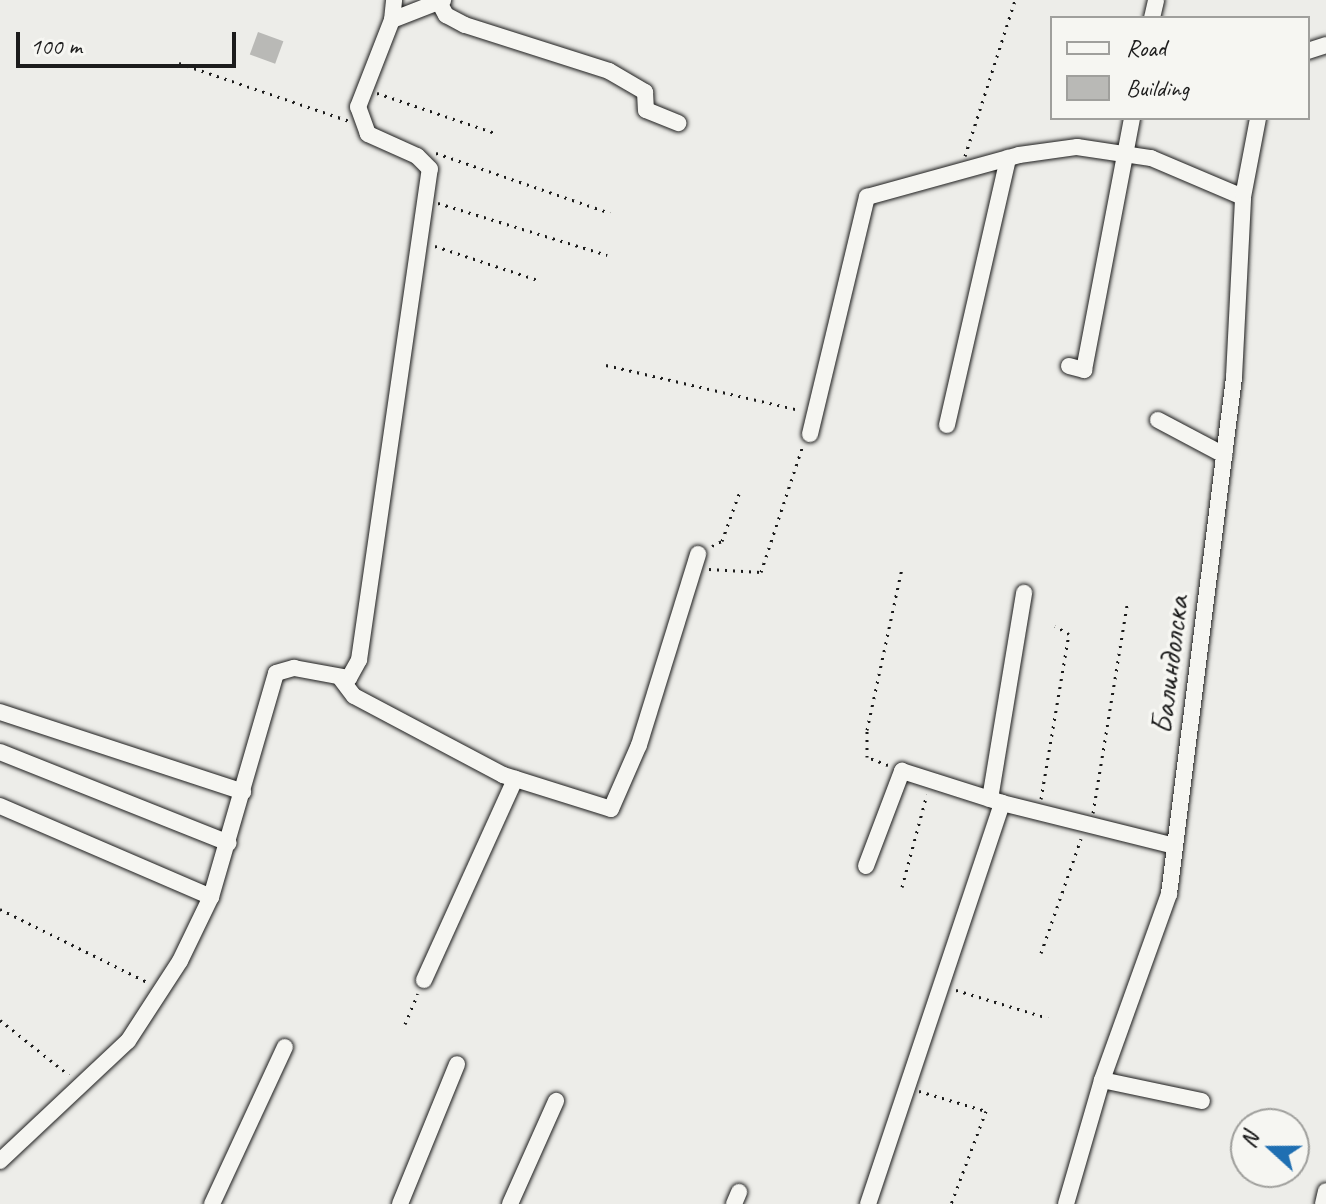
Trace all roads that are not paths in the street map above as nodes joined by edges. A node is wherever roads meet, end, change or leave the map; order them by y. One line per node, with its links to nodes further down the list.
1 (394, 0): 3 (street)
2 (441, 1): 3 (street); 6 (street)
3 (392, 20): 17 (street)
4 (1132, 120): 7 (street)
5 (1258, 120): 9 (street, Балиндолска)
6 (678, 123)
7 (1125, 156): 8 (street); 9 (street); 10 (street)
8 (1008, 158): 12 (street); 13 (street)
9 (1243, 197): 14 (street, Балиндолска)
10 (1069, 366)
11 (1158, 420): 14 (street)
12 (947, 425)
13 (810, 434)
14 (1224, 455): 25 (street, Балиндолска)
15 (698, 554): 20 (street)
16 (1024, 593): 22 (street)
17 (341, 679): 20 (street); 21 (street)
18 (0, 712): 21 (street)
19 (0, 752): 24 (street)
20 (515, 779): 28 (street)
21 (243, 792): 24 (street)
22 (996, 801): 25 (street); 26 (street); 39 (street)
23 (0, 806): 27 (street)
24 (229, 843): 27 (street)
25 (1174, 846): 31 (street, Балиндолска)
26 (866, 866)
27 (211, 897): 34 (street)
28 (424, 980)
29 (285, 1047): 36 (street)
30 (457, 1064): 37 (street)
31 (1102, 1080): 33 (street); 40 (street, Балиндолска)
32 (556, 1101): 38 (street)
33 (1202, 1101)
34 (0, 1161)
35 (1326, 1191): 41 (street)
36 (212, 1204)
37 (400, 1204)
38 (510, 1204)
39 (868, 1204)
40 (1066, 1204)
41 (1323, 1204)

